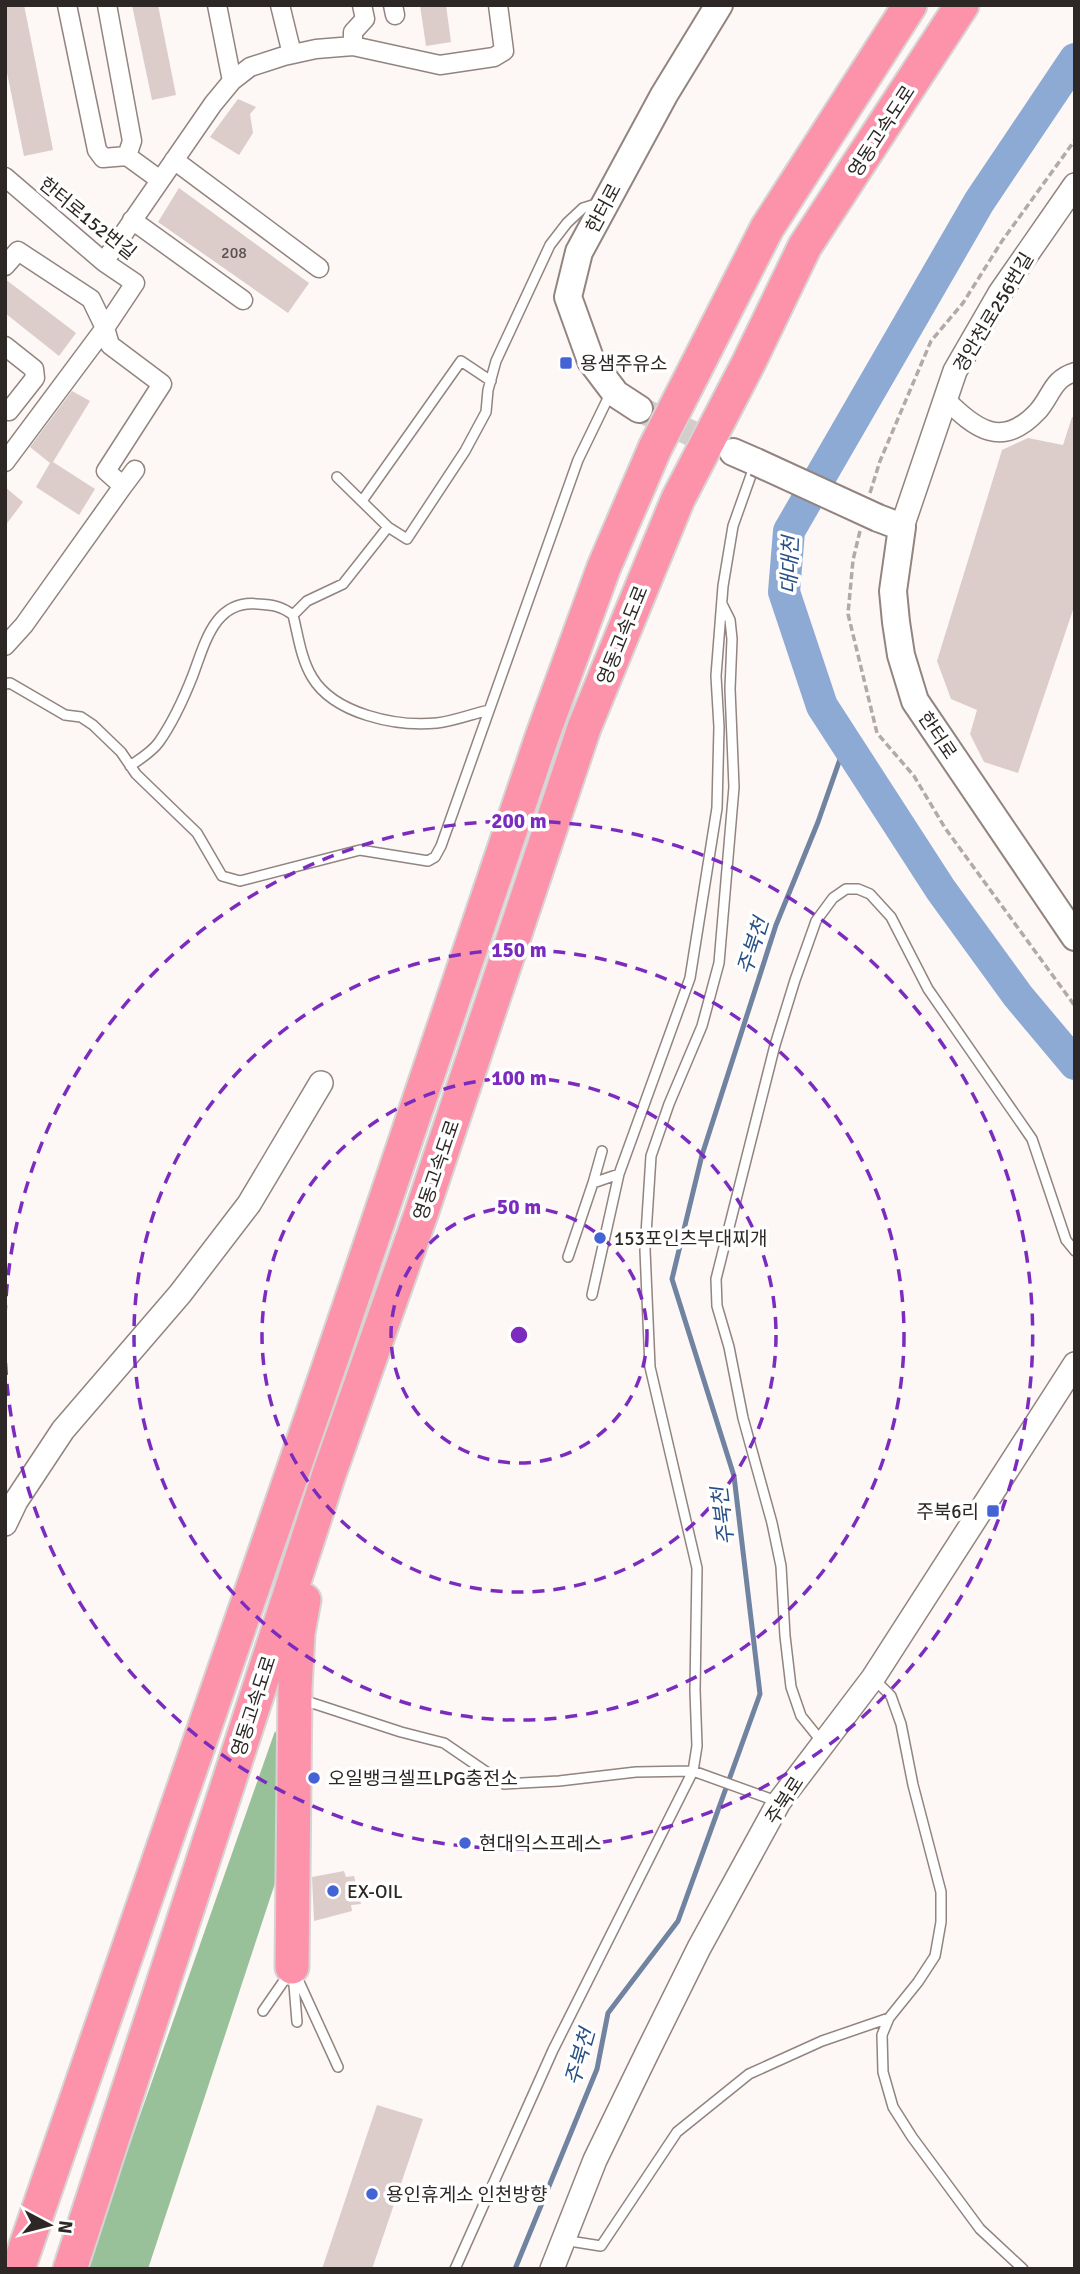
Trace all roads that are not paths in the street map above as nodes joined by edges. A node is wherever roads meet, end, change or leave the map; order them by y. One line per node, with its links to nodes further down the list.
1 (67, 5): 13 (street)
2 (107, 5): 13 (street)
3 (217, 5): 12 (street)
4 (280, 5): 11 (street)
5 (362, 5): 10 (street)
6 (498, 5): 10 (street)
7 (719, 5): 18 (main road, 한터로)
8 (910, 5): 67 (highway, 영동고속도로)
9 (962, 5): 55 (highway, 영동고속도로)
10 (353, 46): 11 (street)
11 (292, 54): 12 (street)
12 (233, 81): 14 (street)
13 (127, 156): 16 (street)
14 (174, 160): 16 (street); 22 (street)
15 (5, 177): 20 (street, 한터로152번길)
16 (160, 180): 19 (street)
17 (1075, 185): 29 (street, 경안천로256번길)
18 (607, 200): 27 (lane); 28 (main road, 한터로)
19 (132, 220): 20 (street); 23 (street)
20 (104, 262): 24 (street, 한터로152번길)
21 (5, 266): 24 (street)
22 (319, 268)
23 (243, 300)
24 (105, 328): 33 (street); 36 (street)
25 (5, 346): 31 (street)
26 (1075, 372): 29 (street)
27 (491, 381): 37 (lane); 39 (lane)
28 (612, 389): 30 (main road, 한터로); 44 (lane)
29 (946, 399): 38 (street, 경안천로256번길)
30 (639, 409)
31 (5, 410)
32 (744, 457): 38 (main road, bridge); 40 (lane)
33 (5, 462)
34 (135, 470): 36 (street)
35 (337, 477): 37 (lane)
36 (123, 486): 42 (street)
37 (362, 501): 39 (lane)
38 (878, 516): 46 (main road, 한터로)
39 (388, 527): 41 (lane)
40 (722, 604): 49 (lane); 60 (lane)
41 (293, 615): 44 (lane); 45 (lane)
42 (5, 646)
43 (5, 684): 45 (lane)
44 (489, 710): 45 (lane)
45 (130, 766)
46 (1075, 937)
47 (321, 1083): 56 (street)
48 (602, 1150): 50 (lane)
49 (619, 1174): 50 (lane); 53 (lane)
50 (593, 1183): 52 (lane)
51 (1075, 1251): 59 (lane)
52 (568, 1257)
53 (592, 1295)
54 (1075, 1364): 57 (street, 주북로)
55 (329, 1474): 62 (highway); 71 (highway, 영동고속도로)
56 (5, 1524)
57 (873, 1678): 59 (street, 주북로); 64 (lane)
58 (309, 1702): 60 (lane)
59 (824, 1743): 61 (street, 주북로)
60 (693, 1771): 61 (lane); 72 (lane)
61 (771, 1799): 69 (street, 주북로)
62 (292, 1967): 63 (lane); 65 (lane); 66 (lane)
63 (264, 2011)
64 (889, 2018): 69 (lane); 74 (lane)
65 (297, 2022)
66 (338, 2067)
67 (43, 2197): 68 (lane); 70 (highway, 영동고속도로)
68 (20, 2231)
69 (563, 2240): 73 (street, 주북로)
70 (18, 2269)
71 (70, 2269)
72 (455, 2269)
73 (552, 2269)
74 (1023, 2269)

